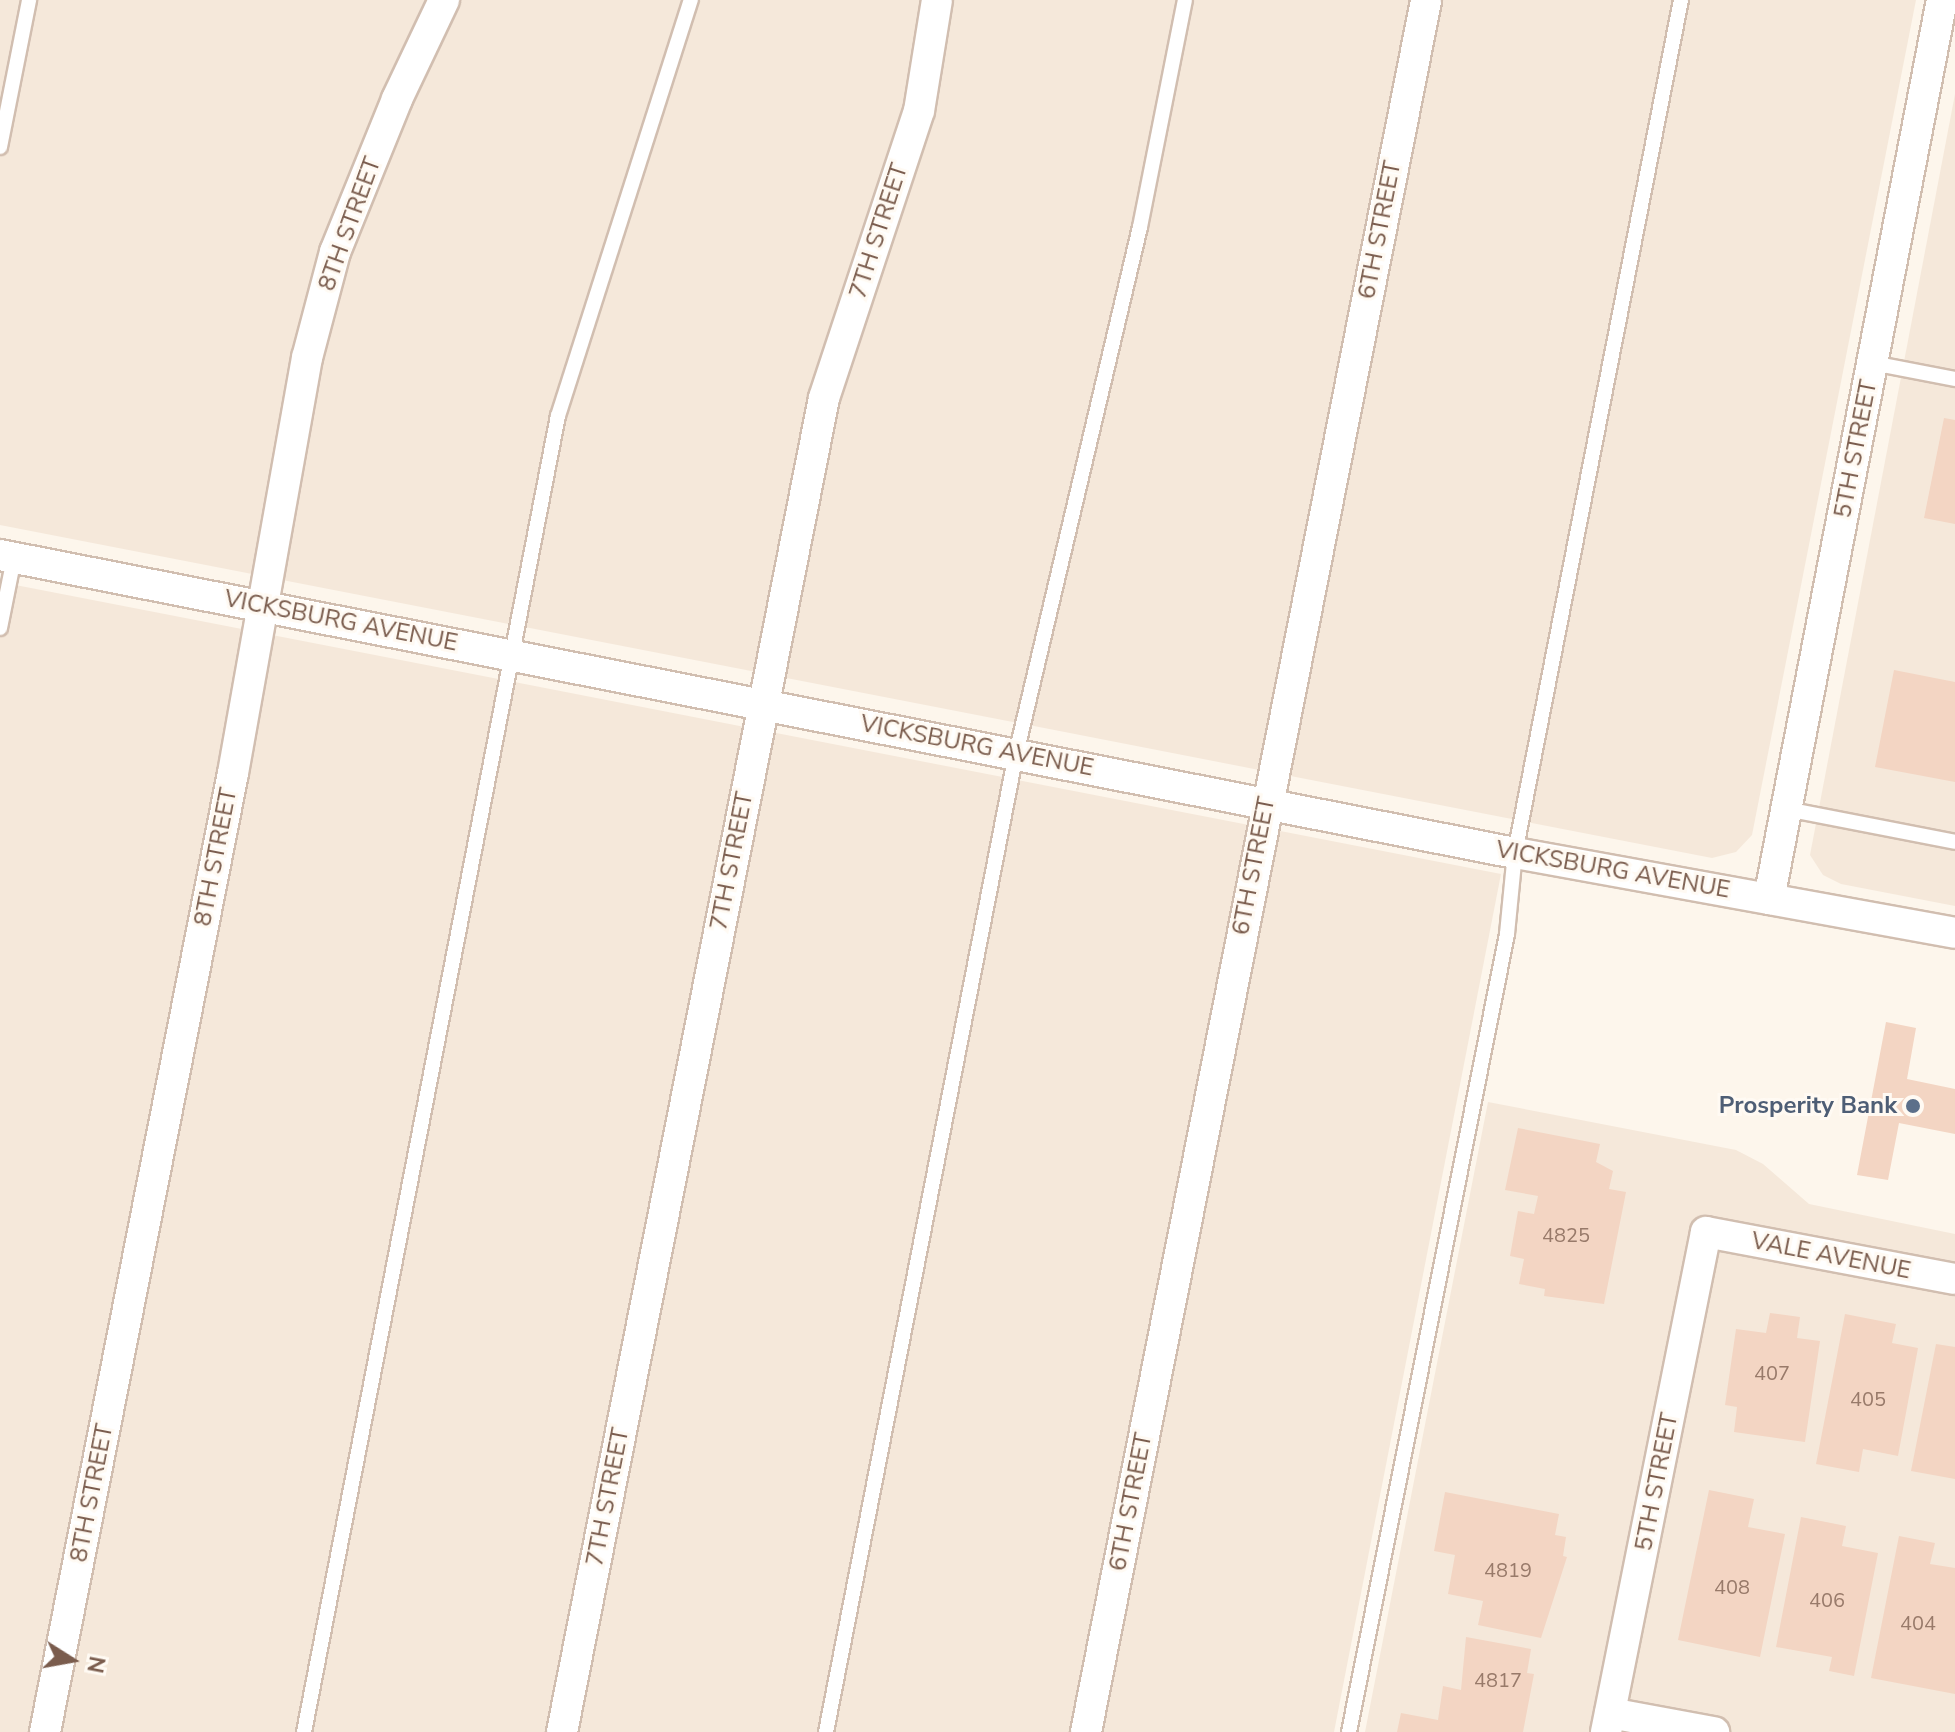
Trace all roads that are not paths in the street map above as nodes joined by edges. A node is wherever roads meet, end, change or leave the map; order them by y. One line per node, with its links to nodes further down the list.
1 (29, 0): 9 (lane)
2 (444, 0): 13 (street, 8TH STREET)
3 (691, 0): 15 (lane)
4 (937, 0): 16 (street, 7TH STREET)
5 (1185, 0): 17 (lane)
6 (1426, 0): 18 (street, 6TH STREET)
7 (1681, 0): 21 (lane)
8 (1942, 0): 10 (street, 5TH STREET)
9 (0, 147)
10 (1872, 363): 11 (lane); 19 (street, 5TH STREET)
11 (1955, 379)
12 (7, 556): 13 (street, VICKSBURG AVENUE); 14 (lane)
13 (262, 606): 15 (street, VICKSBURG AVENUE); 27 (street, 8TH STREET)
14 (0, 628)
15 (512, 655): 16 (street, VICKSBURG AVENUE); 28 (lane)
16 (762, 704): 17 (street, VICKSBURG AVENUE); 29 (street, 7TH STREET)
17 (1016, 754): 18 (street, VICKSBURG AVENUE); 30 (lane)
18 (1266, 804): 21 (street, VICKSBURG AVENUE); 31 (street, 6TH STREET)
19 (1786, 809): 20 (lane); 22 (street, 5TH STREET)
20 (1955, 842)
21 (1515, 853): 22 (street, VICKSBURG AVENUE); 32 (lane)
22 (1769, 899): 23 (street, VICKSBURG AVENUE)
23 (1955, 933)
24 (1706, 1232): 25 (street, VALE AVENUE); 26 (street, 5TH STREET)
25 (1955, 1279)
26 (1608, 1722): 33 (street)
27 (45, 1732)
28 (304, 1732)
29 (562, 1732)
30 (826, 1732)
31 (1086, 1732)
32 (1349, 1732)
33 (1714, 1732)

